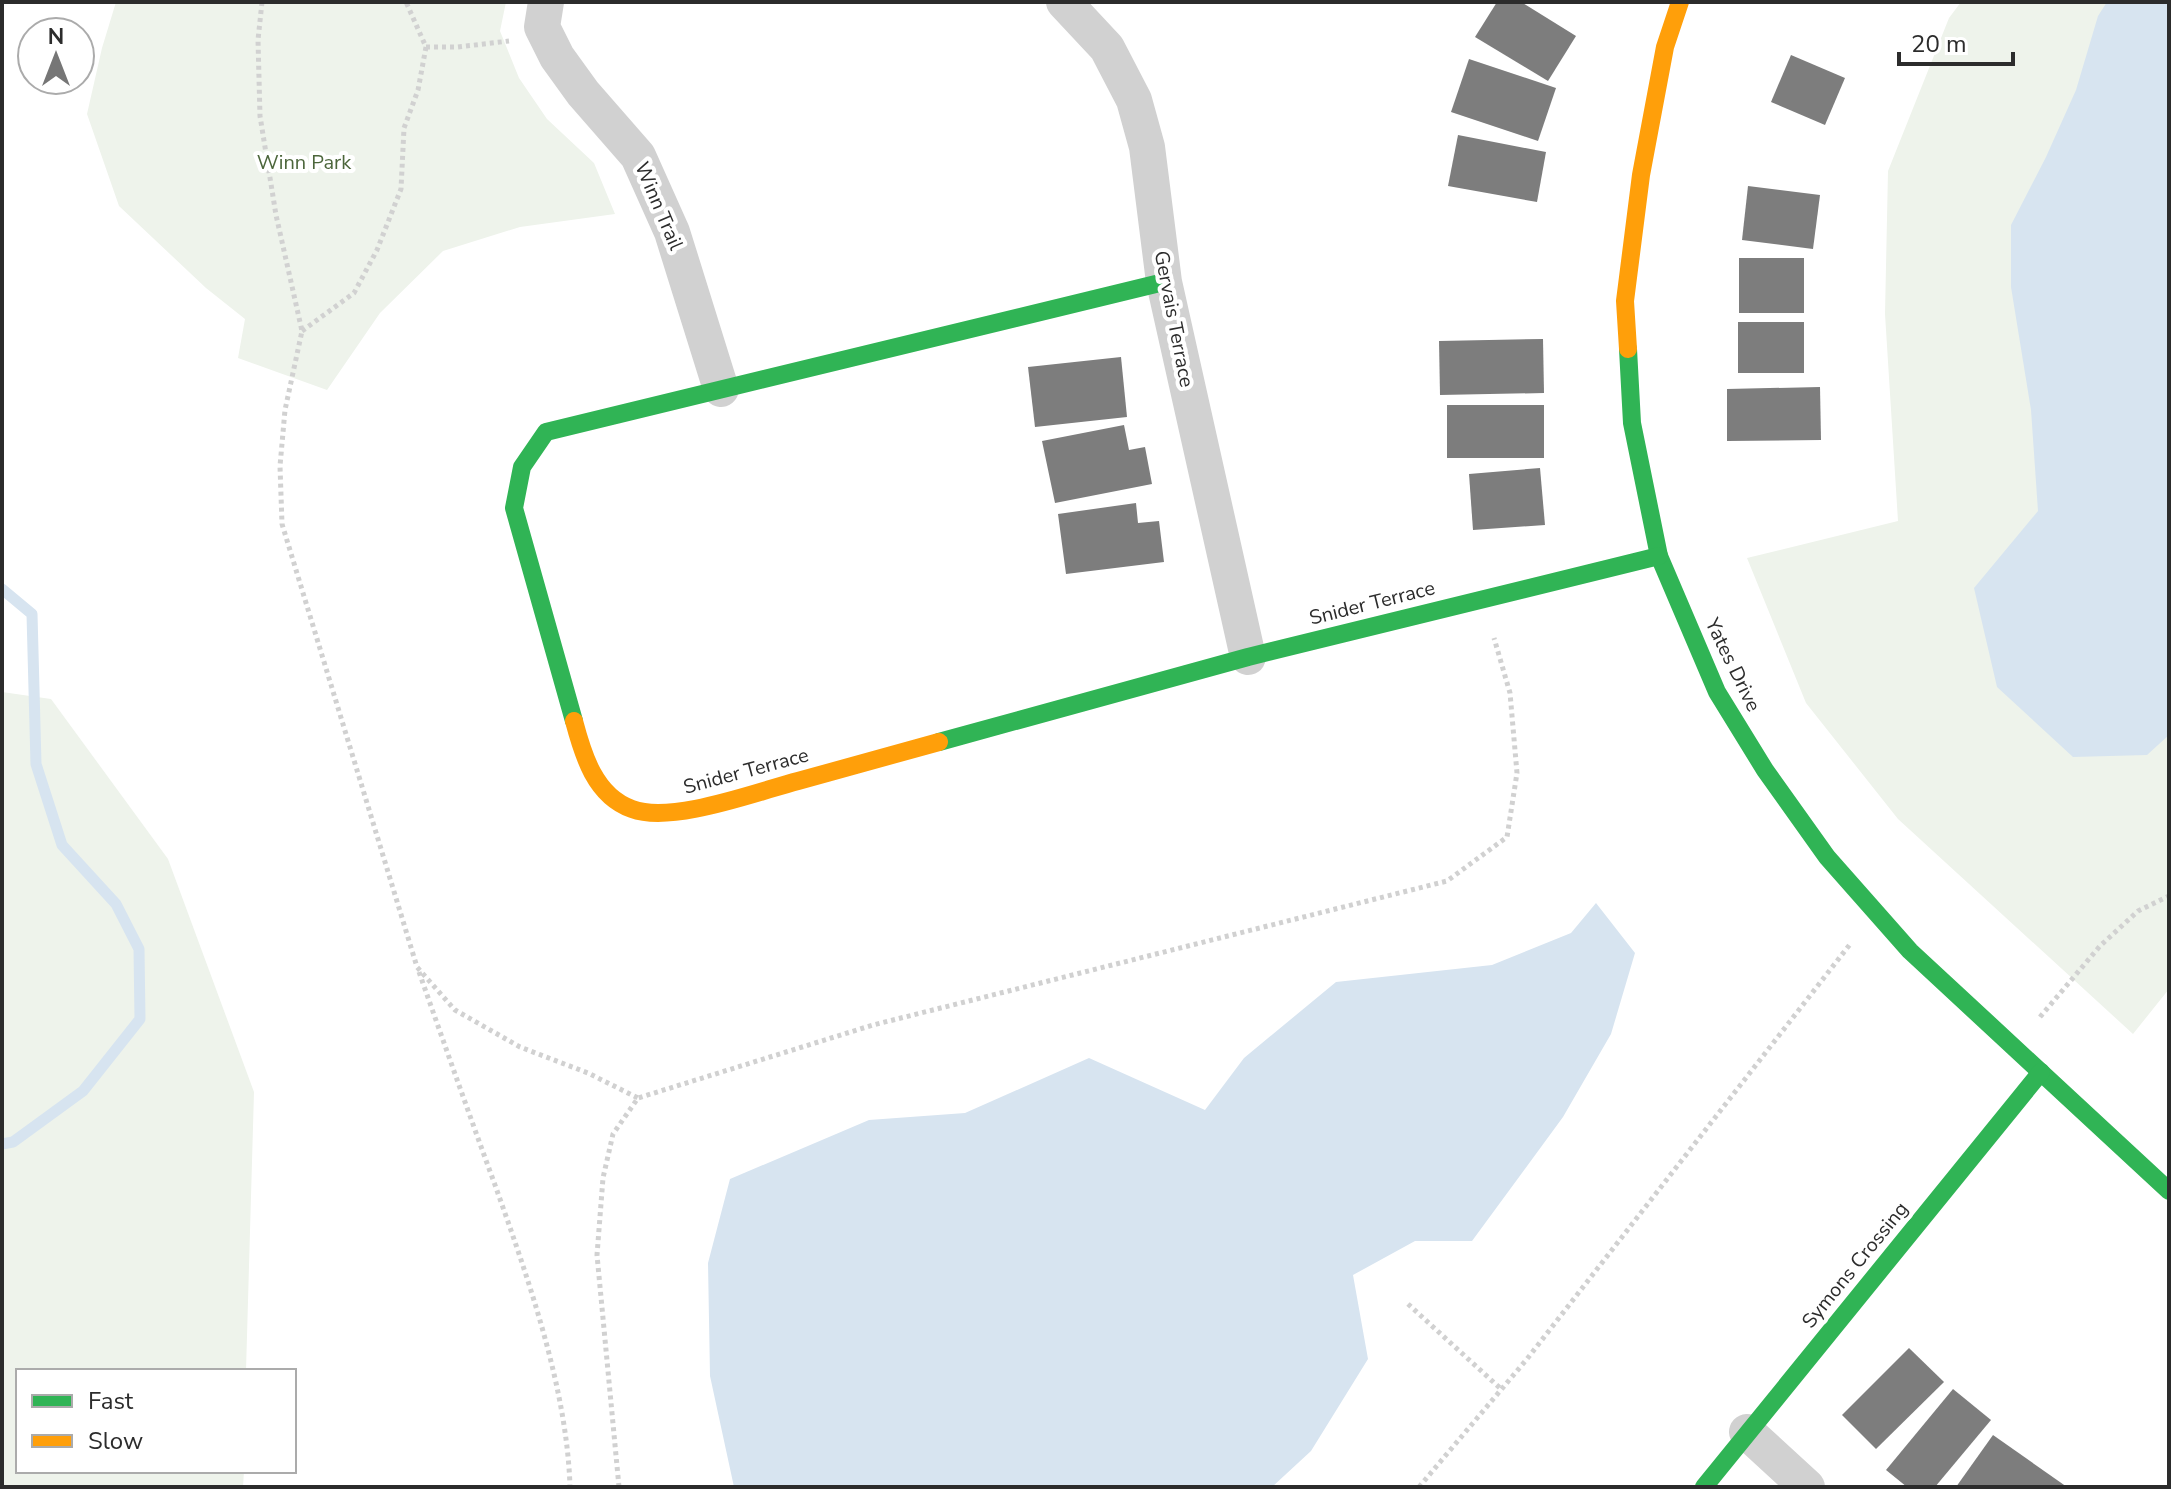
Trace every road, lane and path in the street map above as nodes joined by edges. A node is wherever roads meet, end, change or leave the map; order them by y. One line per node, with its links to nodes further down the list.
1 (262, 2): 8 (path)
2 (406, 2): 6 (path)
3 (1064, 2): 7 (street, Gervais Terrace)
4 (1680, 2): 10 (street, Yates Drive)
5 (546, 20): 6 (path); 9 (street, Winn Trail)
6 (426, 47): 8 (path)
7 (1164, 282): 9 (street, Snider Terrace); 12 (street, Gervais Terrace)
8 (302, 331): 15 (path)
9 (721, 389): 12 (street, Snider Terrace)
10 (1659, 556): 11 (street, Snider Terrace); 14 (street, Yates Drive)
11 (1482, 599): 12 (street, Snider Terrace); 18 (path)
12 (1248, 657)
13 (2169, 896): 16 (path)
14 (1875, 912): 16 (street, Yates Drive); 21 (path)
15 (417, 967): 18 (path); 23 (path)
16 (2013, 1046): 17 (street, Yates Drive)
17 (2041, 1072): 19 (street, Yates Drive); 22 (street, Symons Crossing)
18 (638, 1098): 24 (path)
19 (2169, 1191)
20 (1408, 1304): 21 (path)
21 (1501, 1389): 25 (path)
22 (1747, 1432): 26 (street, Symons Crossing); 27 (street)
23 (570, 1487)
24 (619, 1487)
25 (1419, 1487)
26 (1704, 1487)
27 (1807, 1487)

